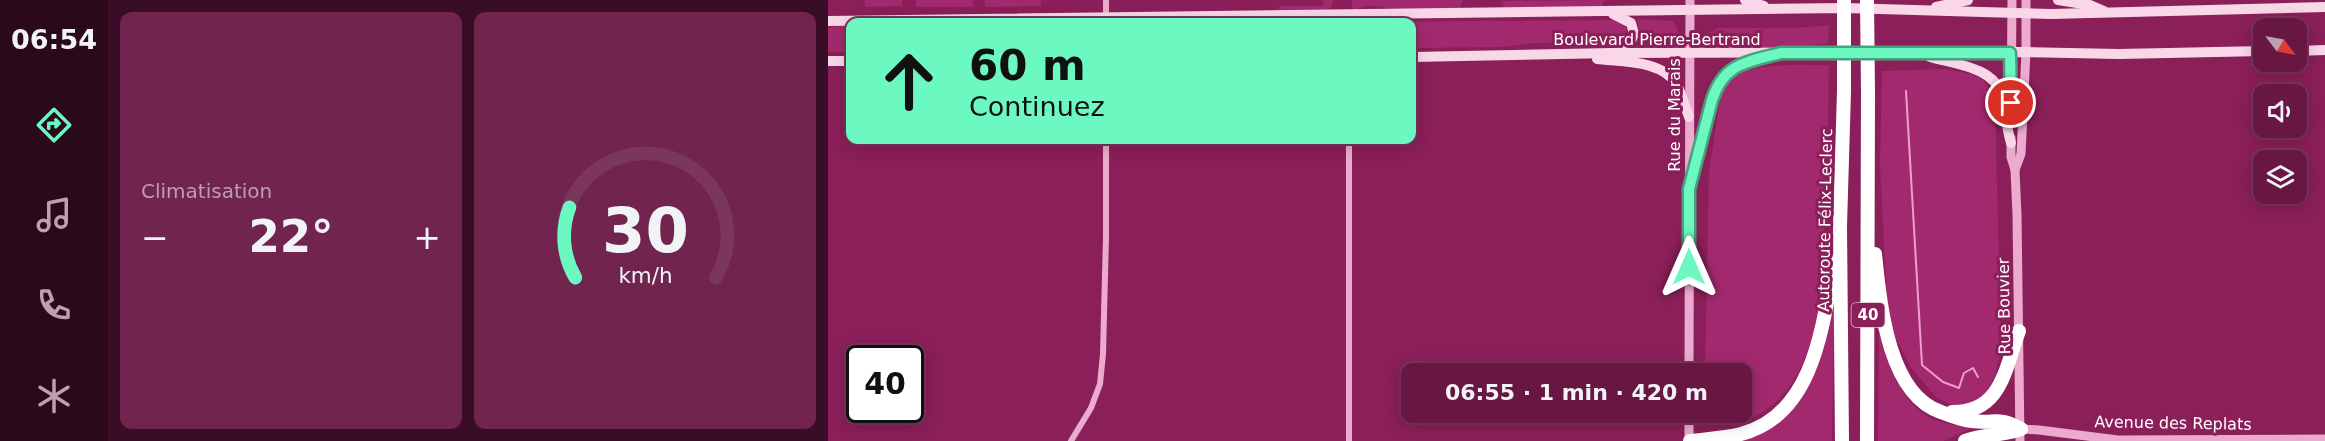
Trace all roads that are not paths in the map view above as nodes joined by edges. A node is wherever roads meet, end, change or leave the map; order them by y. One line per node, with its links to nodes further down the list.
1 (1106, 0): 18 (street)
2 (1745, 0): 11 (main road)
3 (1844, 0): 43 (highway, Autoroute Félix-Leclerc / 40, bridge)
4 (1867, 0): 42 (highway, 40, bridge)
5 (1968, 0): 12 (main road)
6 (2012, 0): 15 (street, Rue Bouvier)
7 (2026, 0): 16 (street, Rue Bouvier)
8 (2058, 0): 14 (main road)
9 (1690, 5): 11 (main road, Boulevard Pierre-Bertrand); 13 (main road, Boulevard Pierre-Bertrand); 32 (street, Rue du Marais)
10 (2325, 7): 14 (main road, Boulevard Pierre-Bertrand)
11 (1776, 9): 12 (main road, Boulevard Pierre-Bertrand)
12 (1920, 10): 15 (main road, Boulevard Pierre-Bertrand)
13 (1608, 12): 17 (main road, Boulevard Pierre-Bertrand); 27 (main road)
14 (2107, 12): 16 (main road, Boulevard Pierre-Bertrand)
15 (2012, 13): 16 (main road, Boulevard Pierre-Bertrand); 30 (street, Rue Bouvier)
16 (2026, 14): 26 (street, Rue Bouvier)
17 (1188, 16): 19 (main road, Boulevard Pierre-Bertrand); 20 (main road)
18 (1106, 18)
19 (1147, 18)
20 (1184, 18)
21 (828, 21): 22 (main road, Boulevard Pierre-Bertrand)
22 (846, 21)
23 (2325, 50): 25 (main road)
24 (2253, 51): 26 (main road, Boulevard Pierre-Bertrand)
25 (2307, 51)
26 (2026, 52): 30 (main road, Boulevard Pierre-Bertrand); 40 (street, Rue Bouvier)
27 (1612, 53): 31 (main road, Boulevard Pierre-Bertrand); 32 (main road, Boulevard Pierre-Bertrand)
28 (1781, 53): 29 (main road, Boulevard Pierre-Bertrand); 32 (main road, Boulevard Pierre-Bertrand); 41 (main road)
29 (1918, 53): 30 (main road, Boulevard Pierre-Bertrand); 37 (main road)
30 (2010, 53): 37 (street, Rue Bouvier)
31 (1555, 54): 33 (main road, Boulevard Pierre-Bertrand); 36 (main road)
32 (1689, 54): 36 (street, Rue du Marais)
33 (1416, 57)
34 (828, 61): 35 (main road)
35 (846, 61)
36 (1689, 117): 41 (street, Rue du Marais)
37 (2011, 143): 40 (street, Rue Bouvier)
38 (1106, 144): 50 (street)
39 (1349, 144): 51 (street)
40 (2016, 170): 44 (street, Rue Bouvier)
41 (1689, 189): 45 (street, Rue du Marais)
42 (1868, 189): 46 (highway); 54 (highway, 40)
43 (1840, 226): 52 (highway); 53 (highway, Autoroute Félix-Leclerc / 40)
44 (2019, 331): 46 (highway); 48 (street, Rue Bouvier)
45 (1689, 363)
46 (1938, 412): 48 (highway)
47 (1689, 423): 52 (street)
48 (2020, 435): 49 (street, Avenue des Replats); 55 (highway)
49 (2325, 439)
50 (1071, 441)
51 (1349, 441)
52 (1690, 441)
53 (1842, 441)
54 (1867, 441)
55 (1965, 441)

